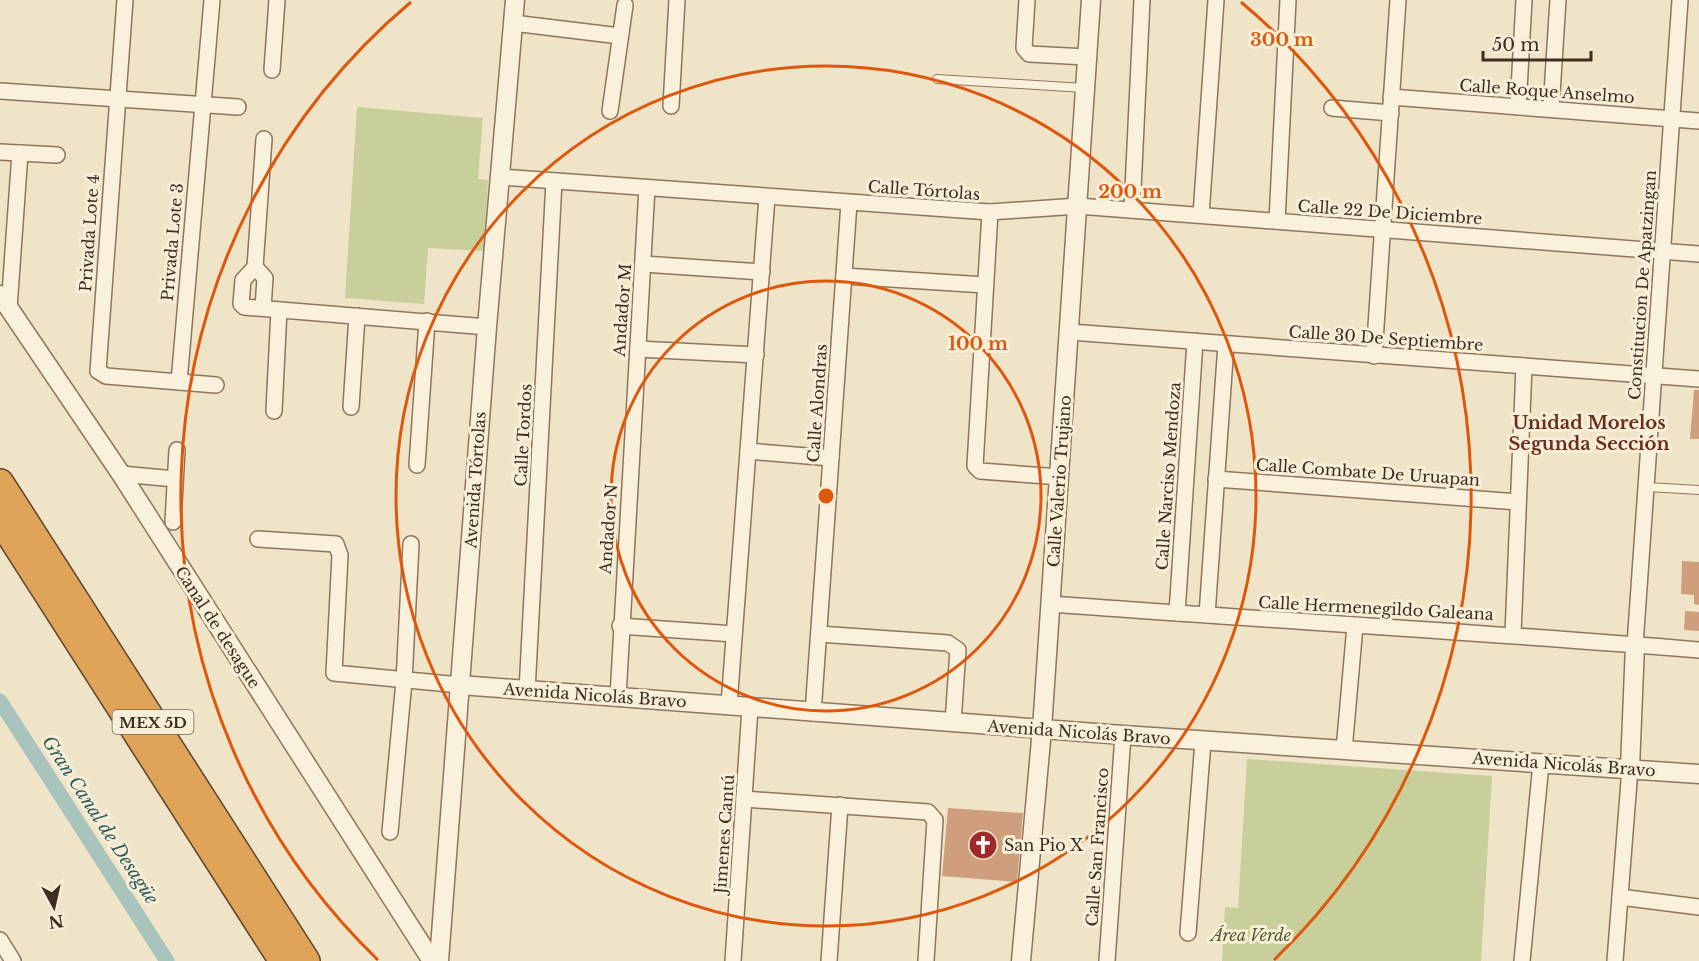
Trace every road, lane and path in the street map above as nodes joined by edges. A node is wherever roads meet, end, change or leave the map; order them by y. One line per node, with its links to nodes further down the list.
1 (125, 0): 24 (street, Privada Lote 4)
2 (212, 0): 25 (street, Privada Lote 3)
3 (277, 0): 19 (street)
4 (515, 0): 16 (street, Avenida Tórtolas)
5 (677, 0): 26 (street)
6 (1027, 0): 18 (street)
7 (1092, 0): 18 (street, Calle Valerio Trujano)
8 (1142, 0): 45 (street)
9 (1216, 0): 47 (street)
10 (1288, 0): 48 (street)
11 (1398, 0): 23 (street)
12 (1524, 0): 27 (street)
13 (1558, 0): 30 (street)
14 (1680, 0): 33 (street, Constitucion De Apatzingan)
15 (625, 4): 17 (street)
16 (513, 24): 17 (street); 39 (street, Avenida Tórtolas)
17 (620, 36): 31 (street)
18 (1087, 57): 21 (street, Calle Valerio Trujano)
19 (272, 70)
20 (937, 79): 21 (lane)
21 (1085, 88): 44 (street, Calle Valerio Trujano)
22 (0, 91): 24 (street)
23 (1391, 97): 27 (street, Calle Roque Anselmo); 32 (street)
24 (116, 98): 25 (street); 71 (street, Privada Lote 4)
25 (202, 104): 28 (street); 71 (street, Privada Lote 3)
26 (671, 106)
27 (1518, 107): 30 (street, Calle Roque Anselmo)
28 (238, 108)
29 (1332, 108): 32 (street)
30 (1551, 109): 33 (street, Calle Roque Anselmo)
31 (610, 111)
32 (1391, 113): 49 (street)
33 (1671, 119): 34 (street, Calle Roque Anselmo); 50 (street, Constitucion De Apatzingan)
34 (1699, 121)
35 (264, 139): 53 (street)
36 (0, 152): 37 (street)
37 (20, 153): 38 (street); 57 (street)
38 (57, 155)
39 (500, 177): 40 (street, Calle Tórtolas); 61 (street, Avenida Tórtolas)
40 (554, 181): 41 (street, Calle Tórtolas); 104 (street, Calle Tordos)
41 (647, 188): 42 (street, Calle Tórtolas); 52 (street, Andador M)
42 (767, 197): 43 (street, Calle Tórtolas); 54 (street)
43 (849, 203): 46 (street, Calle Tórtolas); 55 (street, Calle Alondras)
44 (1078, 206): 45 (street, Calle 22 De Diciembre); 46 (street, Calle Tórtolas); 62 (street, Calle Valerio Trujano)
45 (1132, 210): 47 (street, Calle 22 De Diciembre)
46 (990, 212): 56 (street)
47 (1201, 215): 48 (street, Calle 22 De Diciembre)
48 (1276, 221): 49 (street, Calle 22 De Diciembre)
49 (1383, 229): 50 (street, Calle 22 De Diciembre); 67 (street)
50 (1662, 252): 51 (street, Calle 22 De Diciembre); 69 (street, Constitucion De Apatzingan)
51 (1699, 254)
52 (643, 264): 54 (street); 65 (street, Andador M)
53 (255, 267): 58 (street); 58 (street)
54 (762, 272): 66 (street)
55 (844, 276): 56 (street); 78 (street, Calle Alondras)
56 (986, 285): 81 (street)
57 (4, 302): 80 (street, Canal de desague)
58 (271, 309): 59 (street); 74 (street)
59 (357, 316): 60 (street); 73 (street)
60 (427, 321): 61 (street); 79 (street)
61 (487, 327): 103 (street, Avenida Tórtolas)
62 (1070, 332): 63 (street, Calle 30 De Septiembre); 81 (street, Calle Valerio Trujano)
63 (1195, 341): 64 (street, Calle 30 De Septiembre); 93 (street, Calle Narciso Mendoza)
64 (1226, 344): 67 (street, Calle 30 De Septiembre); 83 (street)
65 (638, 349): 66 (street); 75 (street, Andador M)
66 (756, 355): 77 (street)
67 (1374, 356): 68 (street, Calle 30 De Septiembre)
68 (1524, 366): 69 (street, Calle 30 De Septiembre); 87 (street)
69 (1654, 376): 70 (street, Calle 30 De Septiembre); 85 (street, Constitucion De Apatzingan)
70 (1699, 379)
71 (179, 382): 72 (street)
72 (216, 385)
73 (351, 407)
74 (274, 411)
75 (632, 434): 95 (street, Andador N)
76 (177, 450): 82 (street)
77 (748, 451): 78 (street); 97 (street)
78 (831, 458): 98 (street, Calle Alondras)
79 (417, 465)
80 (121, 474): 82 (street); 127 (street, Canal de desague)
81 (1060, 477): 92 (street, Calle Valerio Trujano)
82 (175, 479): 89 (street)
83 (1216, 479): 87 (street, Calle Combate De Uruapan); 94 (street)
84 (0, 483): 126 (highway, MEX 5D)
85 (1647, 488): 86 (lane); 100 (street, Constitucion De Apatzingan)
86 (1699, 490)
87 (1518, 502): 99 (street)
88 (0, 519): 125 (highway, MEX 5D)
89 (173, 522)
90 (258, 539): 102 (street)
91 (411, 544): 102 (street)
92 (1051, 604): 93 (street, Calle Hermenegildo Galeana); 110 (street, Calle Valerio Trujano)
93 (1177, 613): 94 (street, Calle Hermenegildo Galeana)
94 (1207, 615): 96 (street, Calle Hermenegildo Galeana)
95 (620, 626): 97 (street); 105 (street)
96 (1355, 626): 99 (street, Calle Hermenegildo Galeana); 113 (street)
97 (734, 634): 106 (street)
98 (819, 634): 108 (street, Calle Alondras); 109 (street)
99 (1513, 634): 100 (street, Calle Hermenegildo Galeana)
100 (1635, 645): 101 (street, Calle Hermenegildo Galeana); 115 (street)
101 (1699, 650)
102 (404, 681): 103 (street); 119 (street)
103 (460, 686): 104 (street, Avenida Nicolás Bravo); 128 (street, Avenida Tórtolas)
104 (527, 691): 105 (street, Avenida Nicolás Bravo)
105 (618, 698): 106 (street, Avenida Nicolás Bravo)
106 (729, 705): 107 (street, Avenida Nicolás Bravo)
107 (750, 708): 108 (street, Avenida Nicolás Bravo); 117 (street, Jimenes Cantú)
108 (813, 712): 109 (street, Avenida Nicolás Bravo)
109 (953, 722): 110 (street, Avenida Nicolás Bravo)
110 (1042, 729): 111 (street, Avenida Nicolás Bravo); 132 (street, Calle Valerio Trujano)
111 (1123, 735): 112 (street, Avenida Nicolás Bravo); 133 (street, Calle San Francisco)
112 (1203, 741): 113 (street, Avenida Nicolás Bravo); 122 (street)
113 (1344, 750): 114 (street, Avenida Nicolás Bravo)
114 (1541, 763): 115 (street, Avenida Nicolás Bravo); 134 (street)
115 (1630, 768): 116 (street, Avenida Nicolás Bravo); 120 (street)
116 (1699, 774)
117 (744, 799): 118 (street); 129 (street, Jimenes Cantú)
118 (840, 805): 130 (street); 131 (street)
119 (390, 832)
120 (1620, 897): 121 (street); 135 (street)
121 (1699, 907)
122 (1188, 933)
123 (0, 940): 124 (street)
124 (13, 961)
125 (283, 961)
126 (306, 961)
127 (432, 961)
128 (439, 961)
129 (733, 961)
130 (829, 961)
131 (926, 961)
132 (1021, 961)
133 (1107, 961)
134 (1522, 961)
135 (1615, 961)

